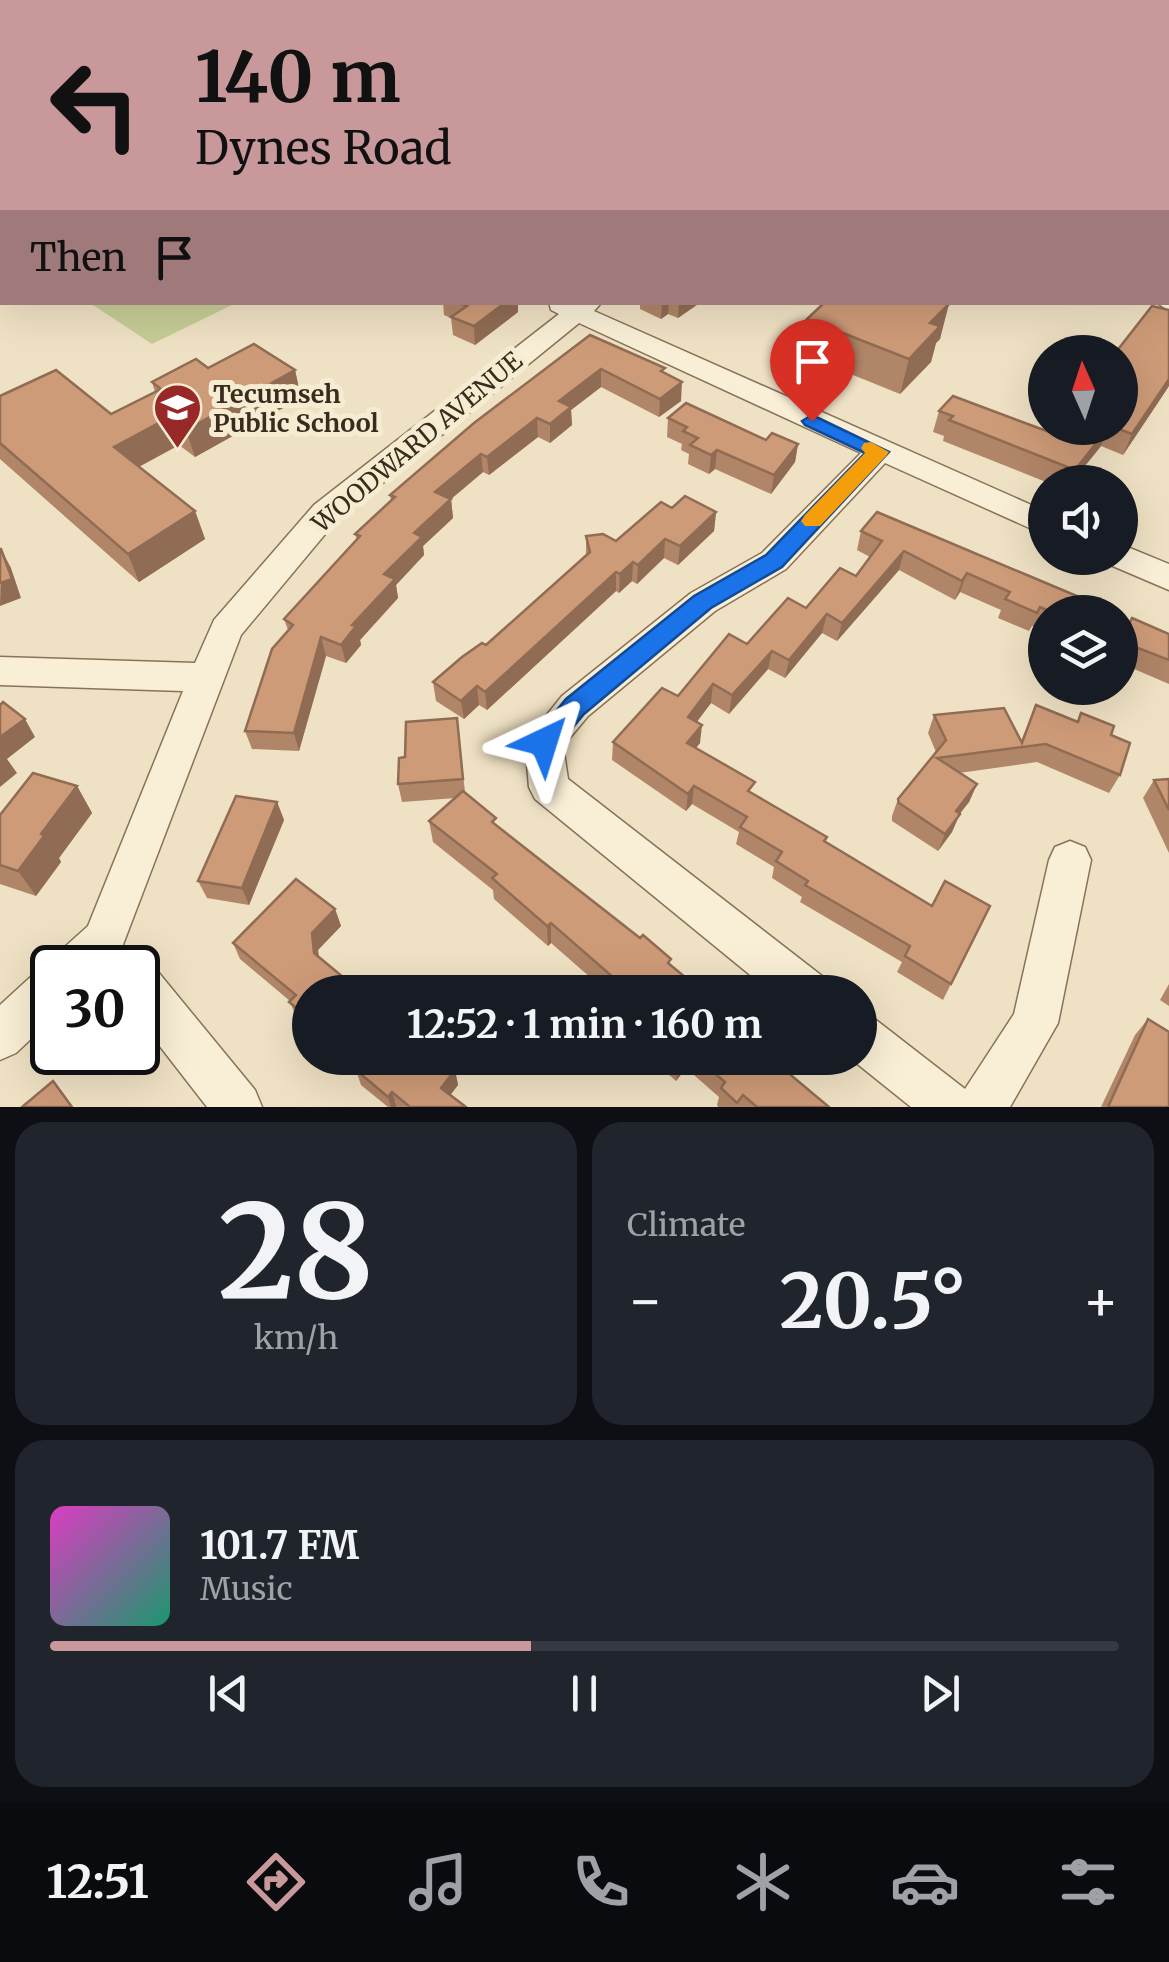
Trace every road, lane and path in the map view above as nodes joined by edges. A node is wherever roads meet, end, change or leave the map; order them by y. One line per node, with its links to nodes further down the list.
1 (574, 306): 2 (street); 7 (street, WOODWARD AVENUE)
2 (879, 452): 3 (street); 10 (street)
3 (1028, 517)
4 (1138, 564): 5 (street)
5 (1169, 578)
6 (0, 671): 7 (street)
7 (208, 678): 9 (street, WOODWARD AVENUE)
8 (1070, 860): 17 (street)
9 (106, 945)
10 (785, 975)
11 (30, 1009): 13 (street)
12 (160, 1010): 15 (street)
13 (0, 1037)
14 (877, 1050): 16 (street)
15 (238, 1107)
16 (949, 1107)
17 (982, 1107)

